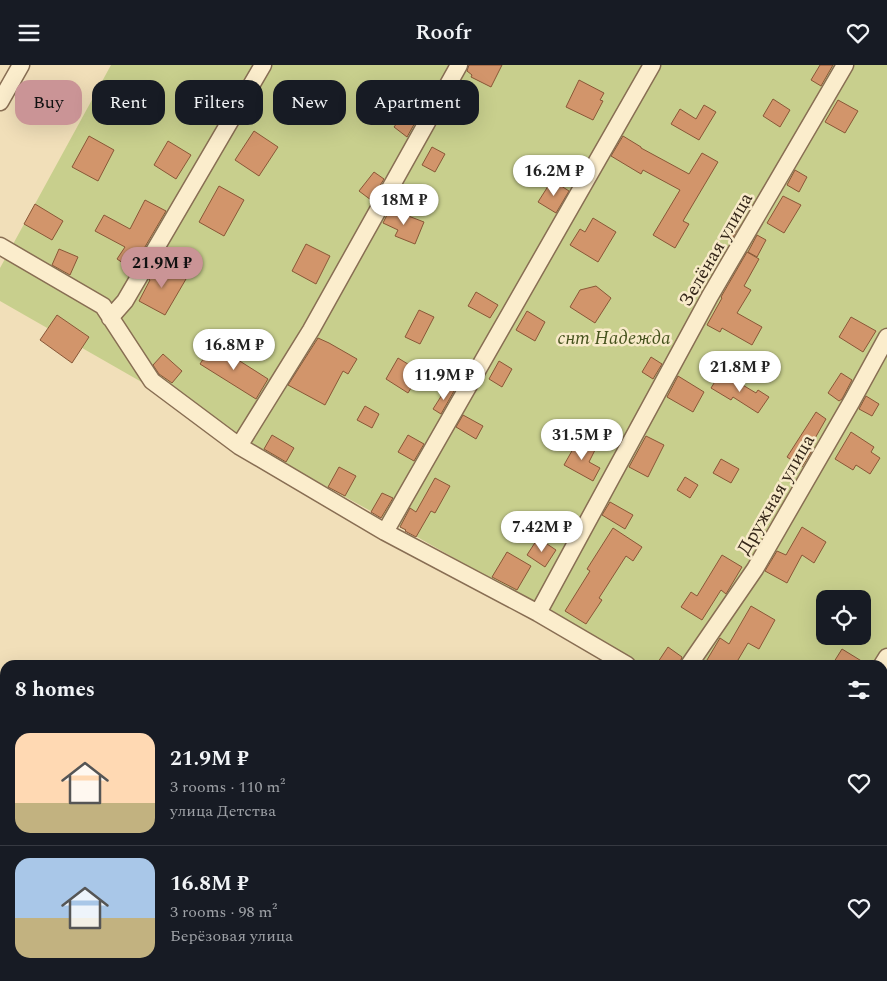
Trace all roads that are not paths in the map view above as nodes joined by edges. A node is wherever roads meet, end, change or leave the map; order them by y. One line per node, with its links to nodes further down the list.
1 (21, 65): 6 (street)
2 (263, 65): 8 (street)
3 (459, 65): 10 (street)
4 (652, 65): 11 (street)
5 (845, 65): 12 (street, Зелёная улица)
6 (0, 102)
7 (0, 246): 8 (street)
8 (110, 318): 10 (street)
9 (887, 337): 14 (street, Дружная улица)
10 (239, 446): 11 (street)
11 (385, 532): 12 (street)
12 (538, 613): 13 (street)
13 (618, 660)
14 (692, 660)

